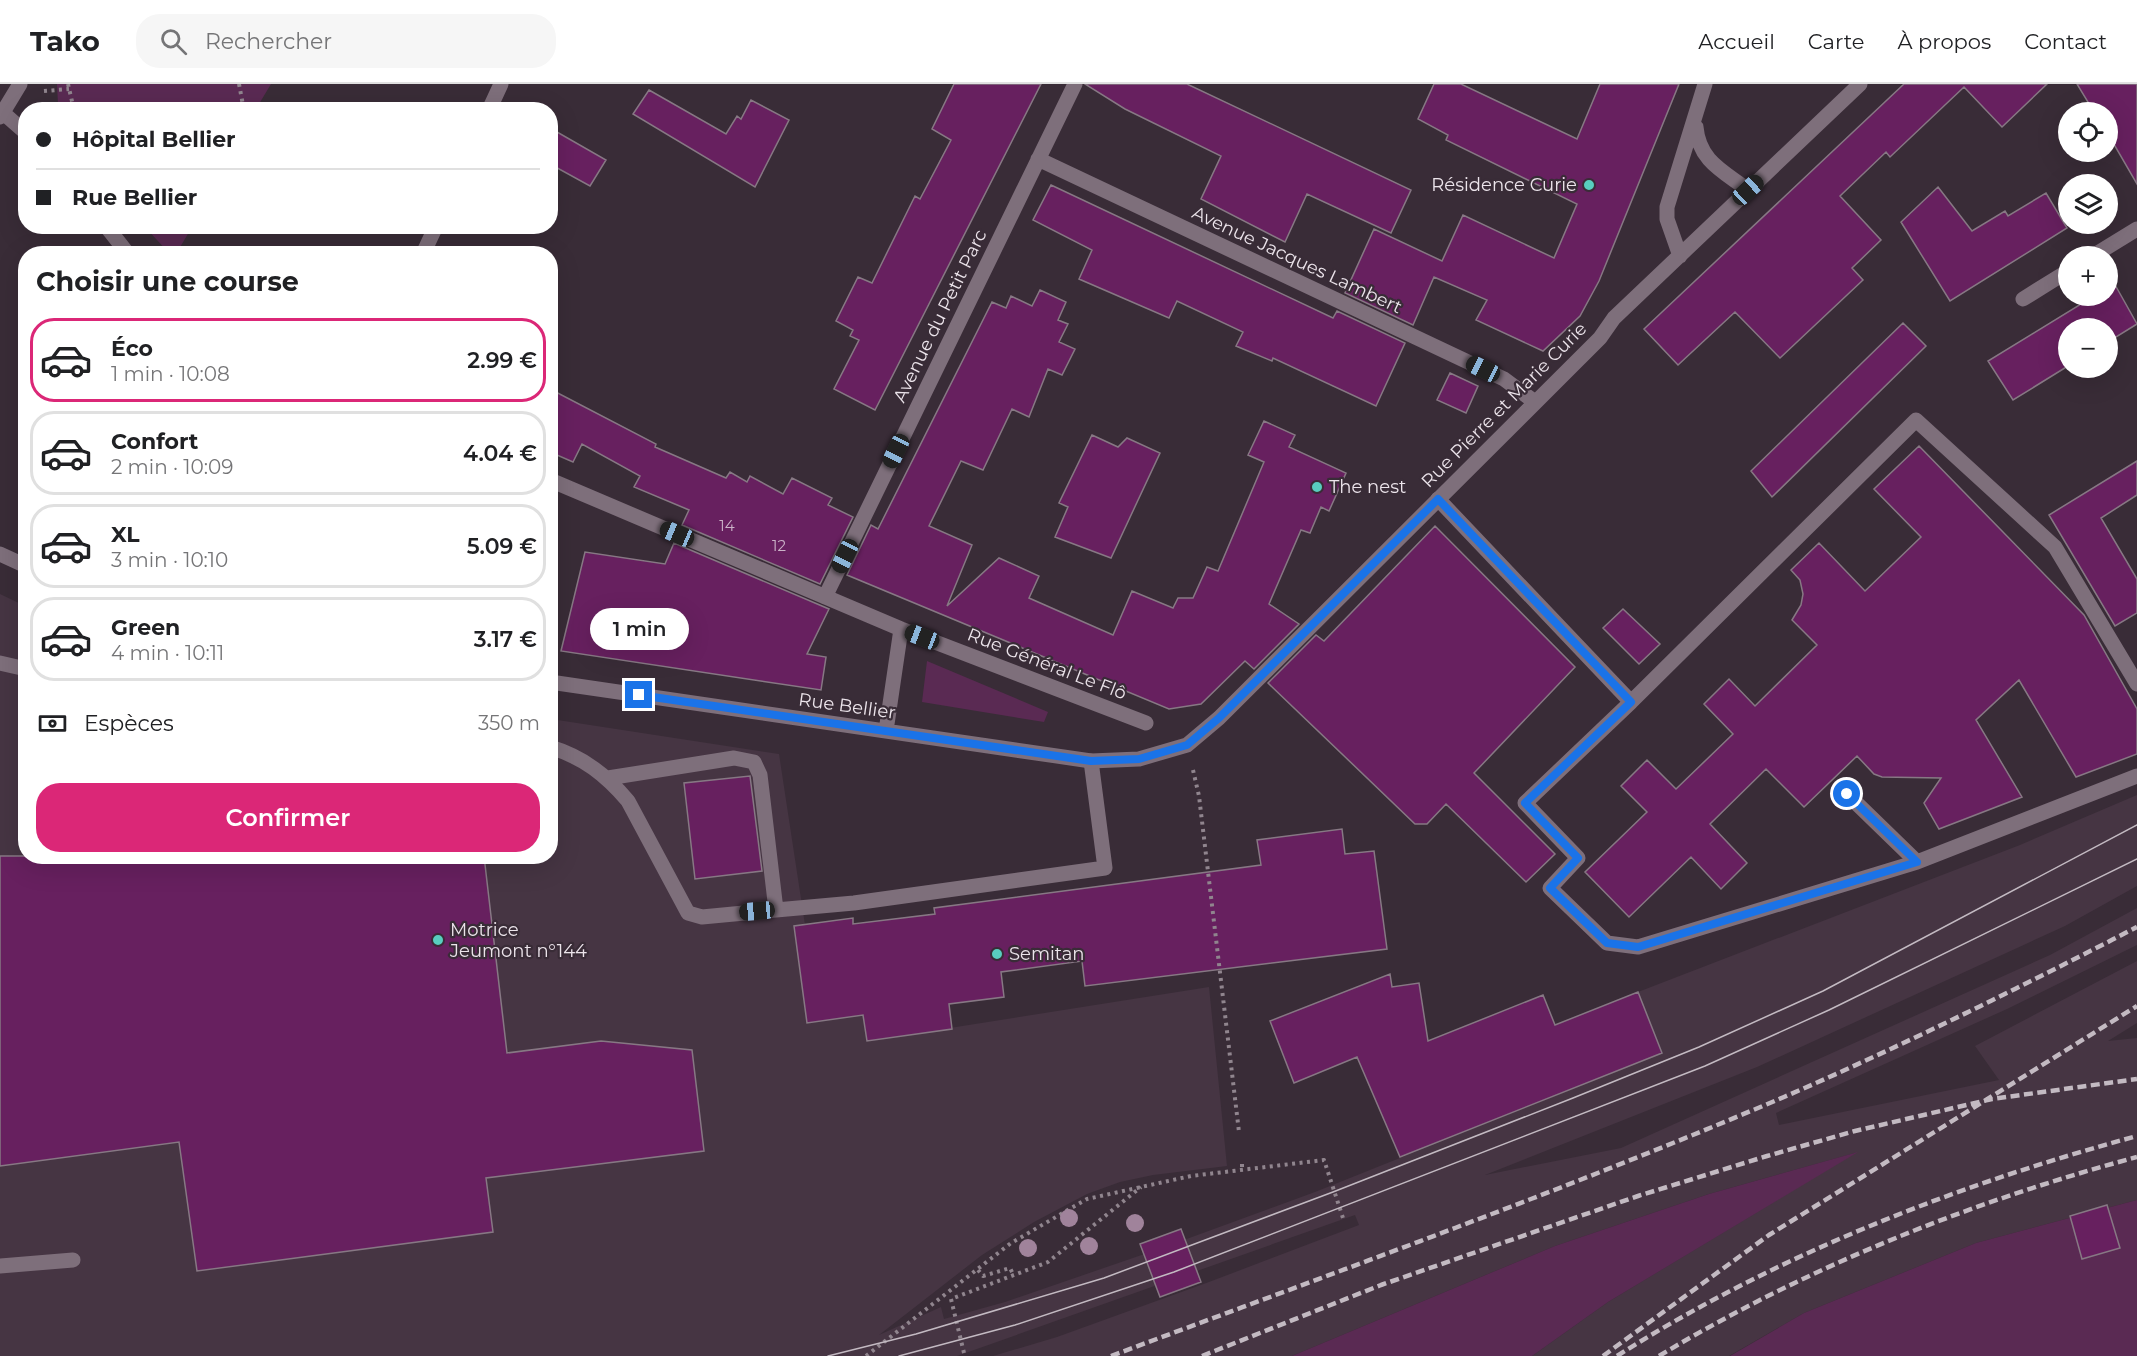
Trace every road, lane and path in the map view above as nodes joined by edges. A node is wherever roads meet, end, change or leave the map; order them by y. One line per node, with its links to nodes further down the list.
1 (20, 84): 11 (street)
2 (69, 84): 8 (path)
3 (239, 84): 9 (path)
4 (501, 84): 10 (street)
5 (1075, 84): 14 (street, Avenue du Petit Parc)
6 (1705, 84): 12 (street)
7 (1860, 84): 15 (street, Rue Pierre et Marie Curie)
8 (72, 102)
9 (242, 102)
10 (493, 102)
11 (1, 113): 13 (street)
12 (1695, 121): 15 (street); 20 (street)
13 (18, 127)
14 (1038, 159): 23 (street, Avenue Jacques Lambert); 28 (street, Avenue du Petit Parc)
15 (1748, 190): 20 (street, Rue Pierre et Marie Curie)
16 (2137, 230): 19 (street)
17 (112, 234): 18 (street)
18 (122, 246)
19 (2110, 246)
20 (1680, 256): 23 (street, Rue Pierre et Marie Curie)
21 (2058, 277): 22 (street)
22 (2023, 299)
23 (1535, 402): 25 (street, Rue Pierre et Marie Curie)
24 (558, 483): 28 (street, Rue Général Le Flô)
25 (1438, 499): 34 (street); 37 (street, Rue Pierre et Marie Curie)
26 (0, 554): 27 (street)
27 (18, 562)
28 (825, 597): 29 (street, Rue Général Le Flô)
29 (901, 629): 35 (street, Rue Général Le Flô); 36 (street)
30 (0, 663): 31 (street)
31 (18, 667)
32 (558, 683): 36 (street, Rue Bellier)
33 (2137, 684): 34 (street)
34 (1631, 702): 44 (street)
35 (1146, 723)
36 (886, 731): 40 (street, Rue Bellier)
37 (1187, 745): 39 (street, Rue Pierre et Marie Curie); 46 (path)
38 (558, 750): 42 (street)
39 (1139, 759): 40 (street, Rue Bellier)
40 (1091, 761): 45 (street)
41 (2137, 776): 44 (street)
42 (608, 778): 45 (street); 45 (street)
43 (1847, 794): 44 (street)
44 (1917, 862)
45 (776, 910)
46 (1239, 1132)
47 (1242, 1164): 48 (path)
48 (1242, 1171): 49 (path); 50 (path)
49 (1142, 1187): 53 (path); 54 (path)
50 (1342, 1218)
51 (73, 1260): 52 (street)
52 (0, 1266)
53 (978, 1270): 54 (path); 56 (path)
54 (1014, 1276): 55 (path)
55 (964, 1353)
56 (866, 1356)

